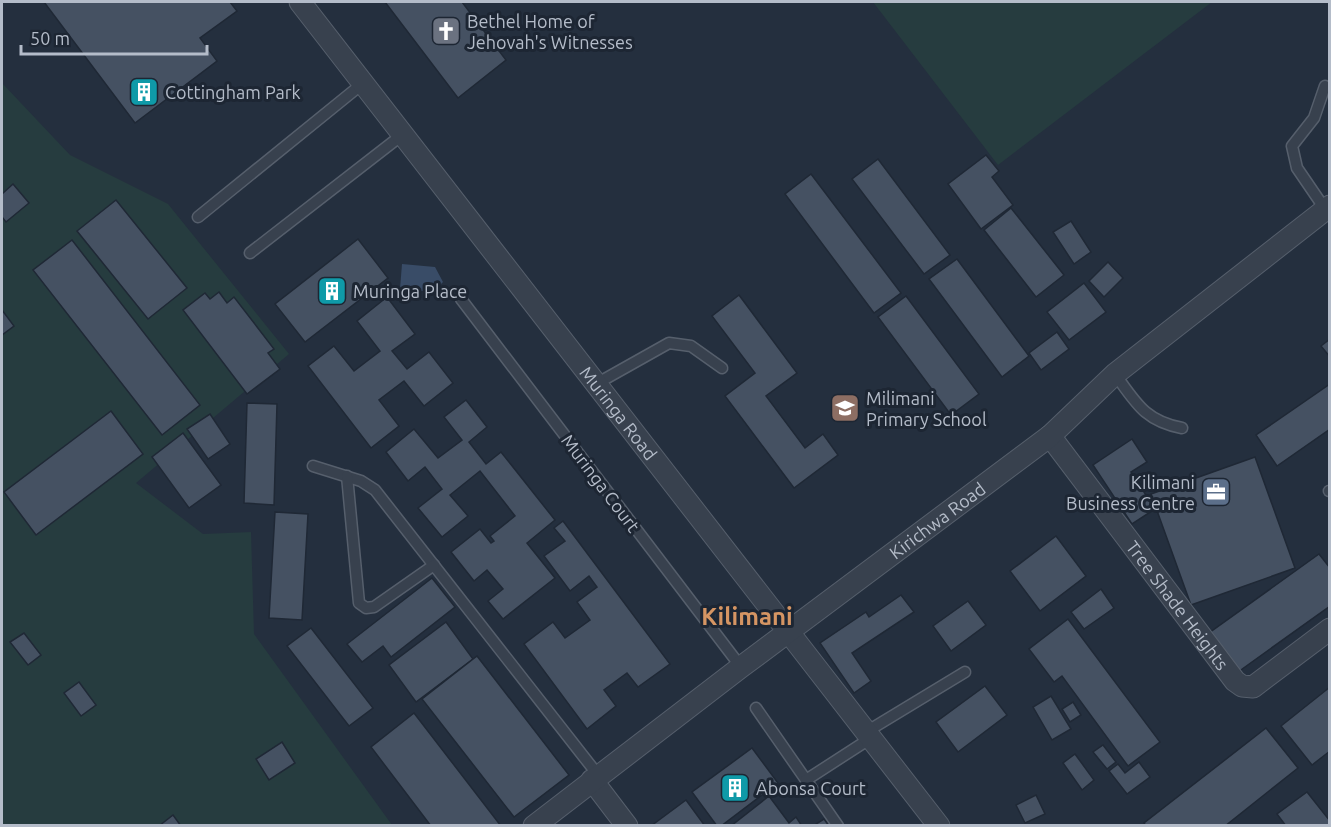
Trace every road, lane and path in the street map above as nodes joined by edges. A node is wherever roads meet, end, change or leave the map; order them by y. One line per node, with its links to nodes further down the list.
1 (300, 2): 2 (street, Muringa Road)
2 (362, 84): 4 (street, Muringa Road); 6 (lane)
3 (1324, 86): 5 (lane)
4 (402, 135): 7 (lane); 11 (street, Muringa Road)
5 (1327, 207): 10 (street, Kirichwa Road)
6 (198, 217)
7 (250, 253)
8 (461, 299): 19 (lane, Muringa Court)
9 (722, 368): 11 (lane)
10 (1115, 374): 12 (lane); 13 (street, Kirichwa Road)
11 (596, 384): 18 (street, Muringa Road)
12 (1182, 428)
13 (1050, 436): 17 (street, Tree Shade Heights); 18 (street, Kirichwa Road)
14 (314, 466): 15 (lane)
15 (347, 476): 16 (lane); 16 (lane)
16 (434, 565): 23 (lane)
17 (1329, 629)
18 (788, 631): 19 (street, Kirichwa Road); 22 (street, Muringa Road)
19 (741, 667): 23 (street, Kirichwa Road)
20 (964, 672): 22 (lane)
21 (756, 708): 24 (lane)
22 (869, 735): 24 (lane); 28 (street, Muringa Road)
23 (595, 778): 25 (street, Kirichwa Road); 26 (street)
24 (806, 780): 27 (lane)
25 (534, 825)
26 (627, 825)
27 (838, 825)
28 (939, 825)

